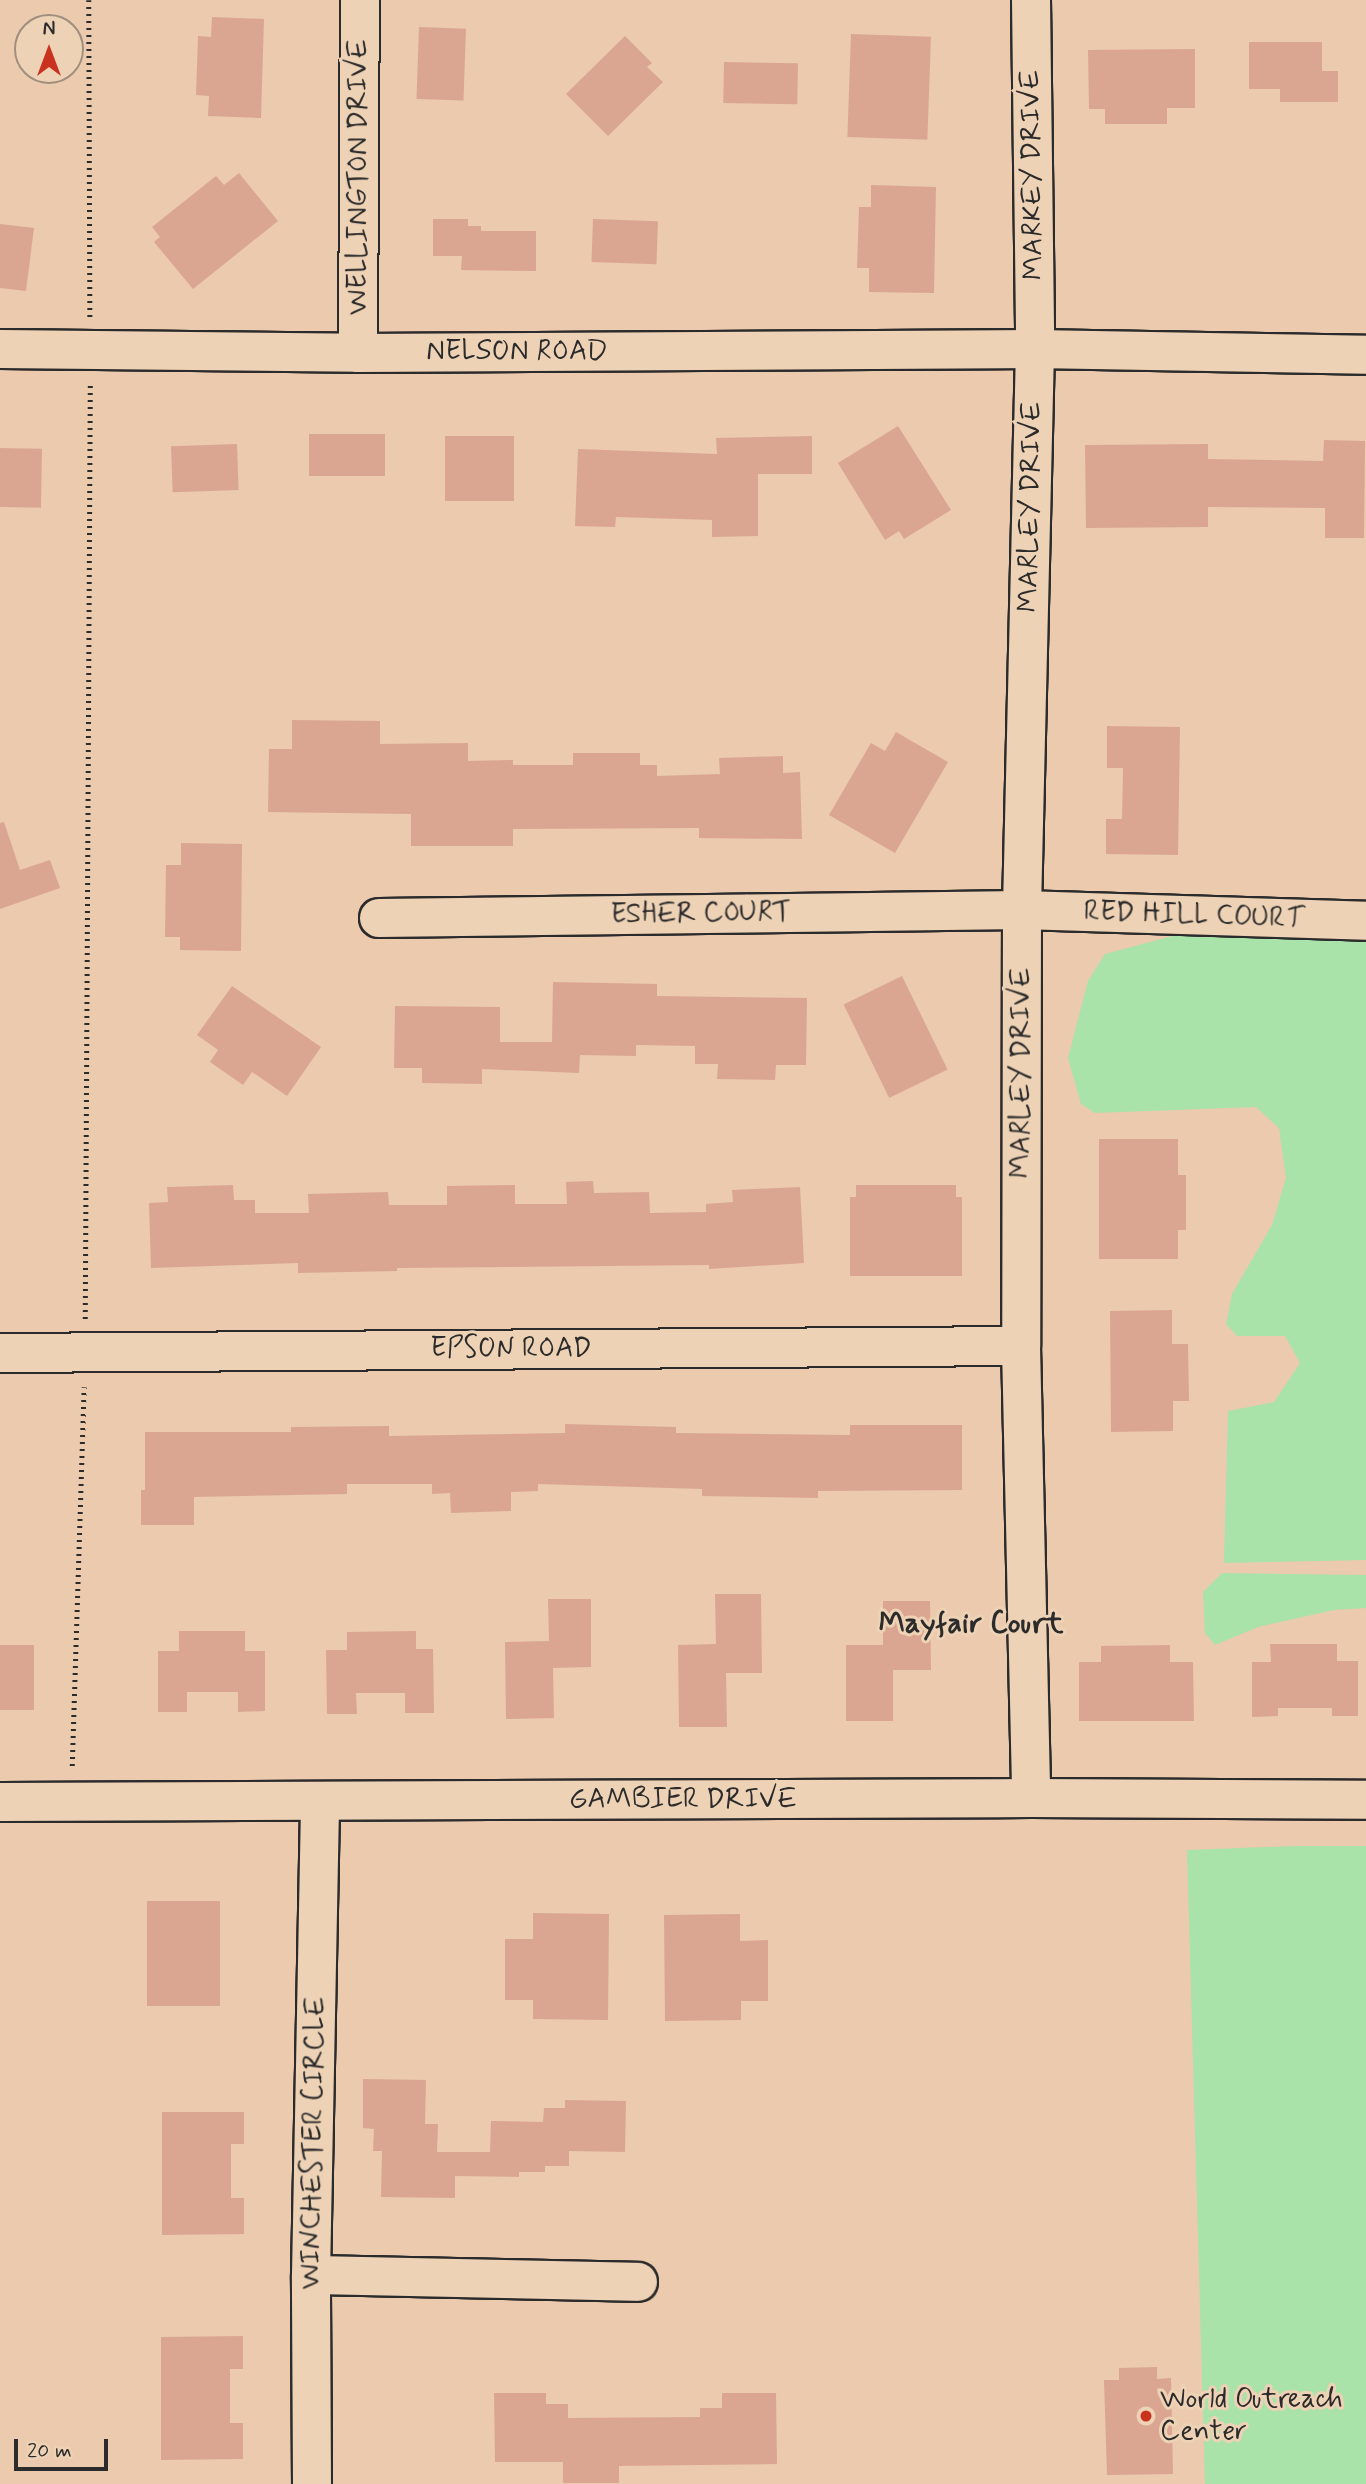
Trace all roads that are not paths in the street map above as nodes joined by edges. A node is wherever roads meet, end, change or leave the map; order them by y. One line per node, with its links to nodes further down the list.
1 (360, 0): 5 (street, WELLINGTON DRIVE)
2 (1031, 0): 4 (street, MARKEY DRIVE)
3 (0, 349): 5 (street, NELSON ROAD)
4 (1035, 349): 5 (street, NELSON ROAD); 6 (street, NELSON ROAD); 7 (street, MARLEY DRIVE)
5 (358, 353)
6 (1366, 355)
7 (1022, 910): 8 (street, ESHER COURT); 9 (street, RED HILL COURT); 10 (street, MARLEY DRIVE)
8 (379, 918)
9 (1366, 921)
10 (1021, 1346): 11 (street, EPSON ROAD); 12 (street, MARLEY DRIVE)
11 (0, 1353)
12 (1031, 1798): 13 (street, GAMBIER DRIVE); 15 (street, GAMBIER DRIVE)
13 (1366, 1800)
14 (0, 1802): 15 (street, GAMBIER DRIVE)
15 (320, 1802): 16 (street, WINCHESTER CIRCLE)
16 (311, 2275): 17 (street); 18 (street, WINCHESTER CIRCLE)
17 (638, 2282)
18 (312, 2484)

